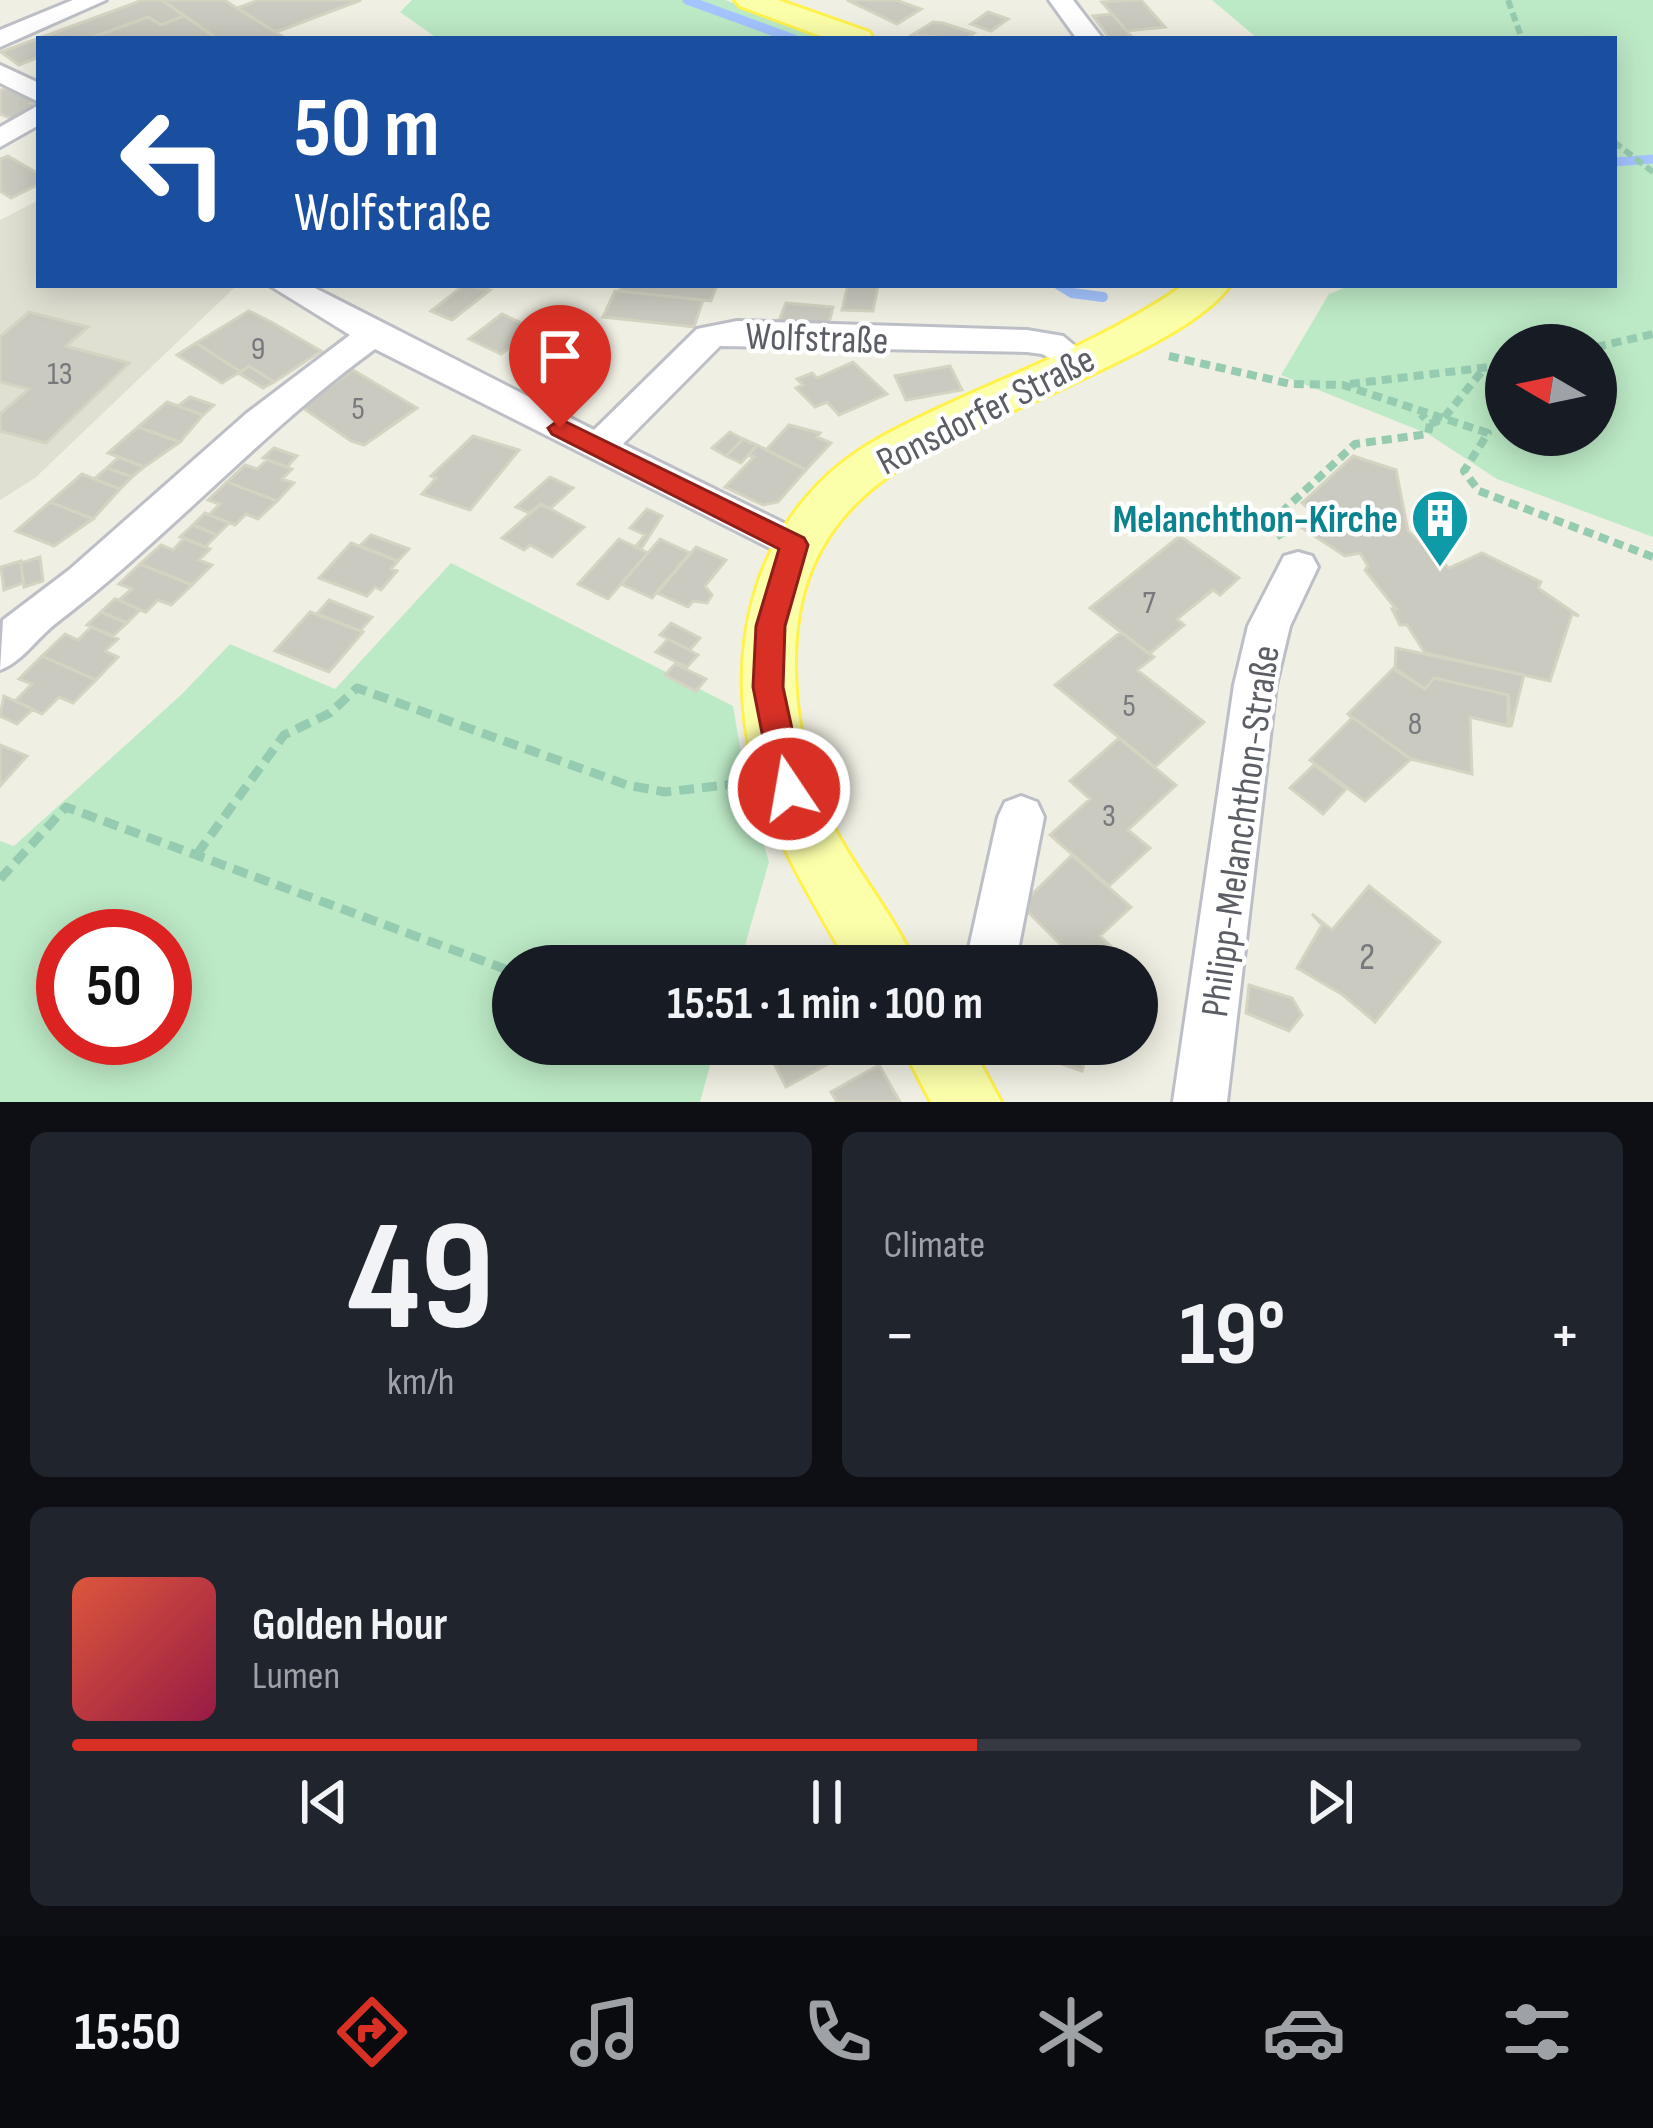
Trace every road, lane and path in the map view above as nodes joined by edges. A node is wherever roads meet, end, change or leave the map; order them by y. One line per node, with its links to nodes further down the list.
1 (94, 0): 8 (street)
2 (750, 0): 5 (main road)
3 (1061, 0): 6 (street)
4 (1508, 0): 7 (path)
5 (850, 36)
6 (1088, 36)
7 (1521, 36)
8 (0, 39)
9 (0, 73): 10 (street)
10 (36, 92)
11 (36, 115): 12 (street)
12 (1, 138): 14 (street)
13 (1617, 144): 15 (path)
14 (36, 148)
15 (1653, 172)
16 (290, 288): 18 (street)
17 (1205, 288): 20 (main road, Ronsdorfer Straße)
18 (373, 334): 28 (street); 32 (street)
19 (1653, 334): 21 (path)
20 (1129, 335): 22 (main road, Ronsdorfer Straße); 24 (path)
21 (1617, 342)
22 (1076, 361): 28 (street, Wolfstraße); 29 (main road, Ronsdorfer Straße)
23 (1484, 368): 24 (path); 26 (path)
24 (1343, 385): 25 (path)
25 (1409, 407): 26 (path); 27 (path)
26 (1443, 419): 27 (path); 30 (path)
27 (1430, 424): 31 (path)
28 (598, 447): 29 (street)
29 (794, 545): 33 (main road, Ronsdorfer Straße)
30 (1653, 557)
31 (1298, 566): 40 (street, Philipp-Melanchthon-Straße)
32 (4, 639)
33 (784, 776): 35 (path); 37 (main road, Ronsdorfer Straße)
34 (1022, 818): 38 (street)
35 (197, 854): 36 (path); 39 (path)
36 (0, 879)
37 (873, 945)
38 (995, 945)
39 (492, 964)
40 (1200, 1102)

